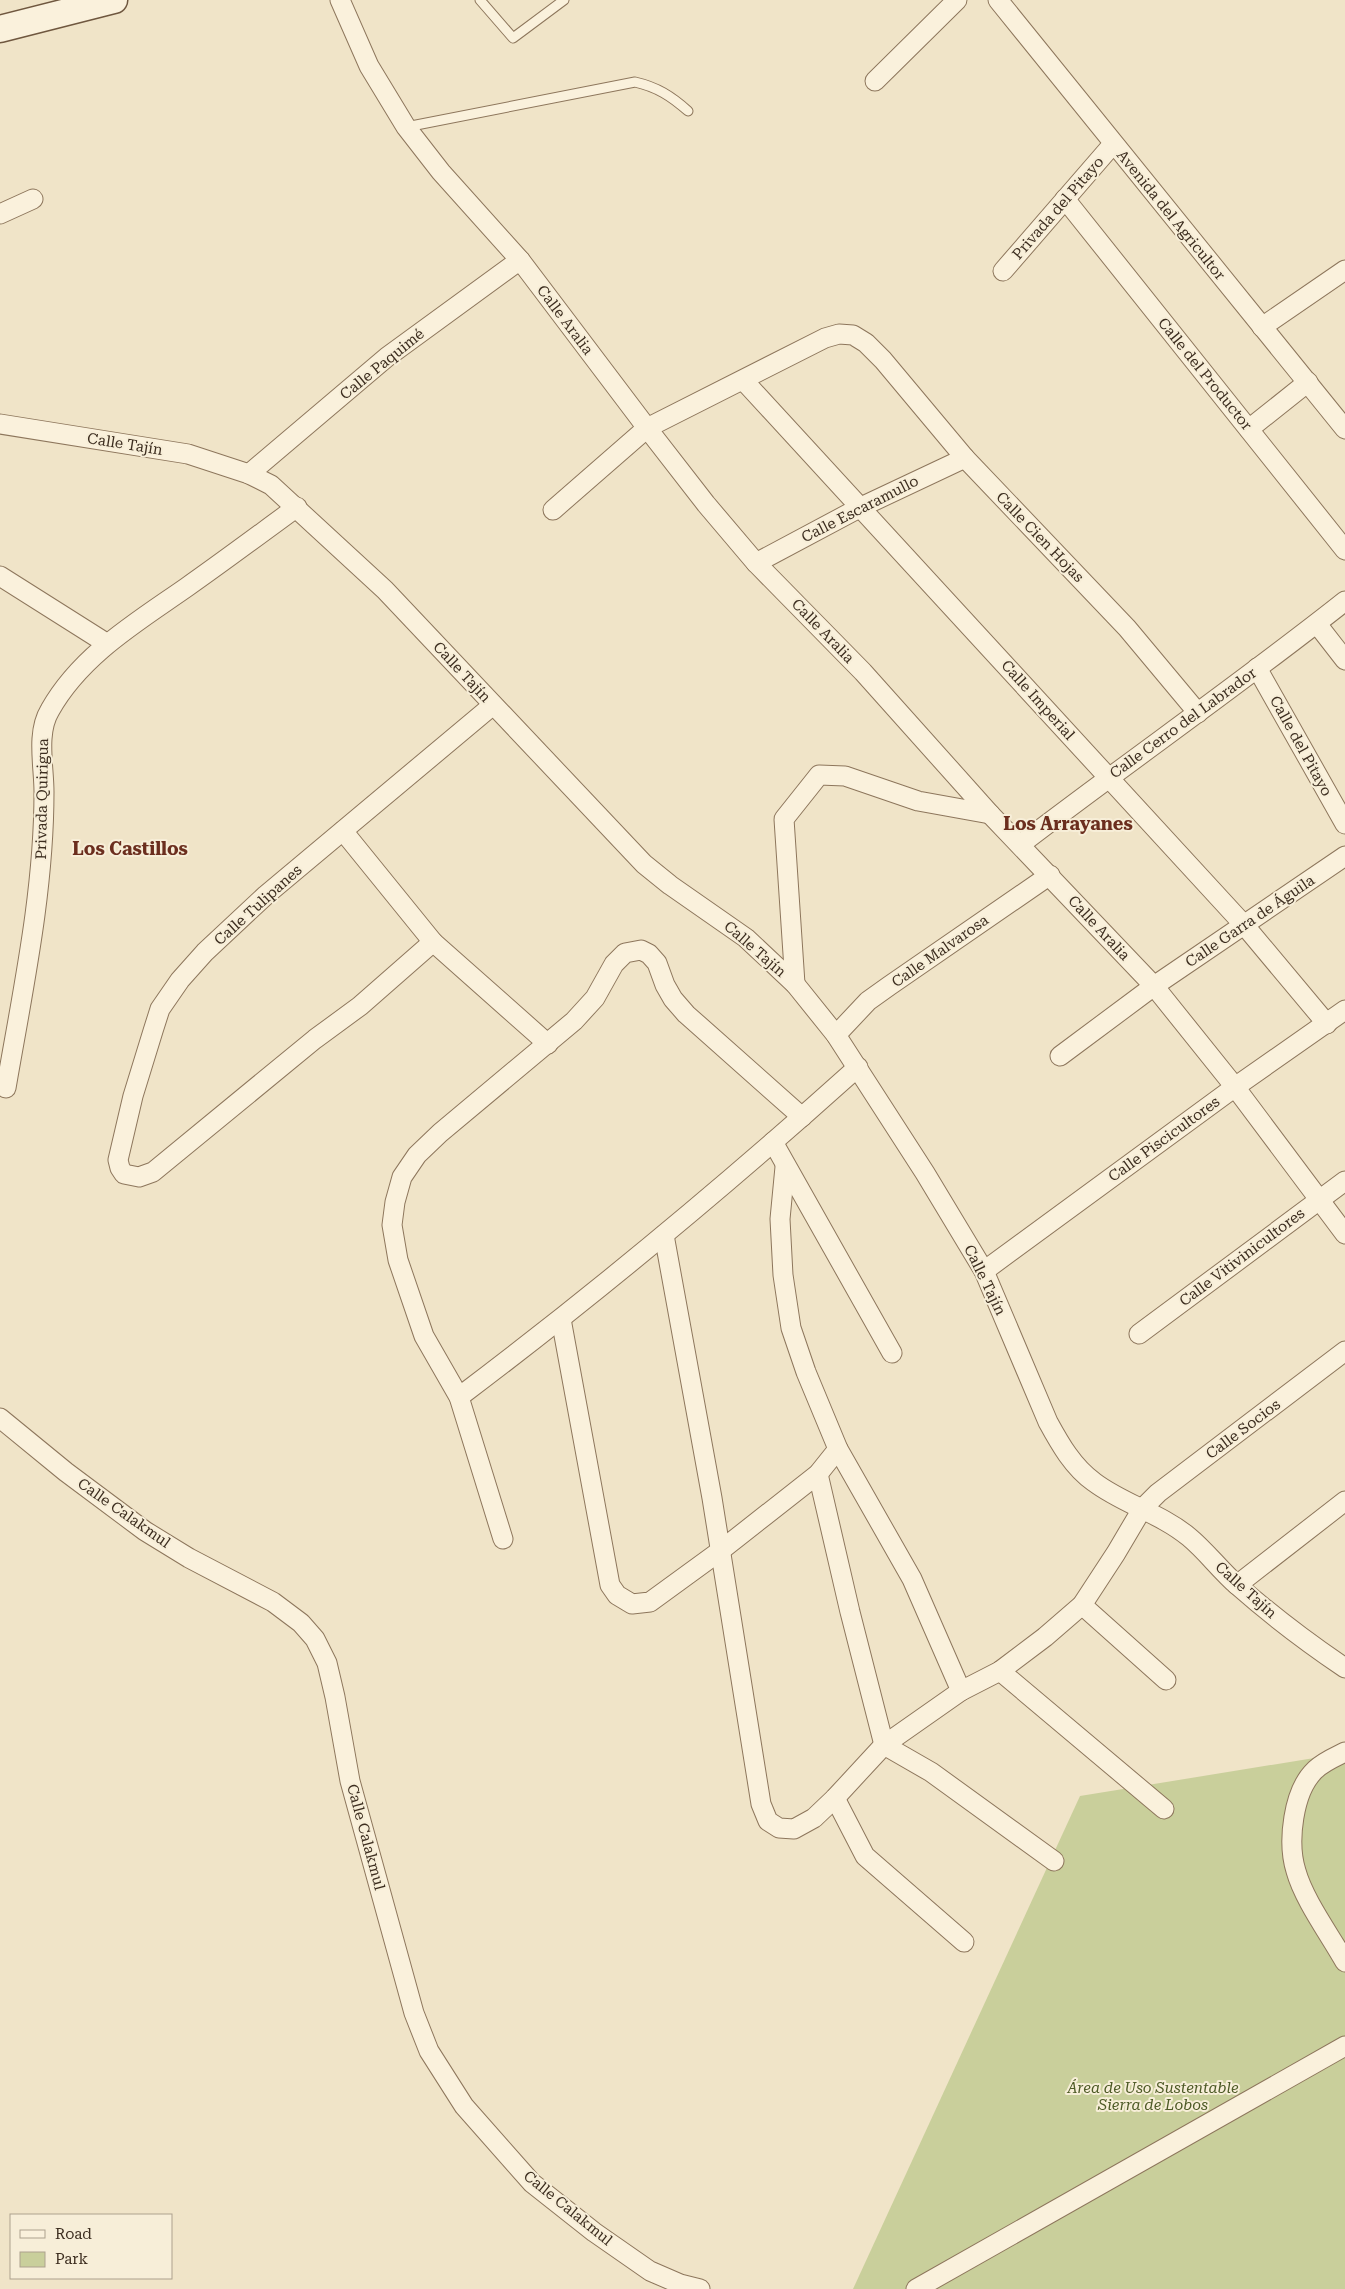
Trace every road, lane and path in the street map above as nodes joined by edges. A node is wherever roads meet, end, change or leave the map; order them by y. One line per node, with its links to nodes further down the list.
1 (114, 0): 7 (main road)
2 (340, 0): 10 (street, Calle Aralia)
3 (480, 0): 4 (lane)
4 (564, 0)
5 (957, 0): 8 (street)
6 (998, 0): 11 (street, Avenida del Agricultor)
7 (0, 29)
8 (874, 81)
9 (688, 111): 10 (lane)
10 (406, 127): 15 (street, Calle Aralia)
11 (1113, 144): 13 (street, Privada del Pitayo); 18 (street, Avenida del Agricultor)
12 (33, 199): 14 (street)
13 (1065, 199): 17 (street, Privada del Pitayo); 23 (street, Calle del Productor)
14 (0, 214)
15 (520, 260): 22 (street, Calle Aralia); 26 (street, Calle Paquimé)
16 (1345, 270): 18 (street)
17 (1003, 271)
18 (1262, 327): 20 (street, Avenida del Agricultor)
19 (744, 381): 22 (street, Calle Cien Hojas); 25 (street, Calle Cien Hojas); 28 (street, Calle Imperial)
20 (1308, 382): 23 (street); 24 (street, Avenida del Agricultor)
21 (0, 424): 26 (street, Calle Tajín)
22 (646, 428): 29 (street, Calle Cien Hojas); 31 (street, Calle Aralia)
23 (1249, 429): 30 (street, Calle del Productor)
24 (1345, 429)
25 (965, 458): 28 (street, Calle Escaramullo); 39 (street, Calle Cien Hojas)
26 (249, 474): 27 (street, Calle Tajín)
27 (297, 507): 35 (street, Privada Quirigua); 38 (street, Calle Tajín)
28 (861, 507): 31 (street, Calle Escaramullo); 40 (street, Calle Imperial)
29 (553, 510)
30 (1345, 550)
31 (756, 563): 41 (street, Calle Aralia)
32 (0, 576): 35 (street)
33 (1345, 601): 34 (street, Calle Cerro del Labrador)
34 (1317, 624): 36 (street); 37 (street, Calle Cerro del Labrador)
35 (106, 643): 58 (street, Privada Quirigua)
36 (1345, 660)
37 (1258, 668): 39 (street, Calle Cerro del Labrador); 42 (street, Calle del Pitayo)
38 (493, 705): 43 (street, Calle Tulipanes); 49 (street, Calle Tajín)
39 (1198, 714): 40 (street, Calle Cerro del Labrador)
40 (1108, 777): 44 (street, Calle Cerro del Labrador); 47 (street, Calle Imperial)
41 (990, 814): 44 (street, Calle Aralia); 49 (street)
42 (1345, 824)
43 (343, 830): 48 (street); 48 (street, Calle Tulipanes)
44 (1021, 844): 46 (street, Calle Aralia)
45 (1345, 856): 47 (street, Calle Garra de Águila)
46 (1050, 875): 50 (street, Calle Aralia); 53 (street, Calle Malvarosa)
47 (1246, 926): 50 (street, Calle Garra de Águila); 52 (street, Calle Imperial)
48 (433, 942): 54 (street)
49 (795, 984): 53 (street, Calle Tajín)
50 (1154, 986): 55 (street, Calle Garra de Águila); 57 (street, Calle Aralia)
51 (1345, 1010): 52 (street, Calle Piscicultores)
52 (1327, 1024): 57 (street, Calle Piscicultores)
53 (836, 1034): 56 (street, Calle Tajín)
54 (548, 1044): 59 (street); 71 (street)
55 (1060, 1056)
56 (858, 1067): 59 (street); 66 (street, Calle Tajín)
57 (1235, 1087): 63 (street, Calle Aralia); 66 (street, Calle Piscicultores)
58 (6, 1088)
59 (802, 1117): 60 (street)
60 (773, 1142): 61 (street); 65 (street)
61 (786, 1167): 70 (street); 73 (street)
62 (1345, 1182): 63 (street, Calle Vitivinicultores)
63 (1320, 1200): 64 (street, Calle Aralia); 68 (street, Calle Vitivinicultores)
64 (1345, 1234)
65 (664, 1235): 67 (street); 78 (street)
66 (984, 1271): 76 (street, Calle Tajín)
67 (561, 1319): 71 (street); 78 (street)
68 (1139, 1334)
69 (1345, 1351): 76 (street, Calle Socios)
70 (892, 1353)
71 (459, 1397): 77 (street)
72 (0, 1418): 93 (street, Calle Calakmul)
73 (838, 1449): 74 (street); 84 (street)
74 (818, 1474): 78 (street); 85 (street)
75 (1345, 1500): 79 (street)
76 (1142, 1508): 79 (street, Calle Tajín); 80 (street, Calle Socios)
77 (502, 1539)
78 (720, 1551): 87 (street, Calle Socios)
79 (1237, 1585): 81 (street, Calle Tajín)
80 (1082, 1605): 82 (street, Calle Socios); 83 (street)
81 (1342, 1662)
82 (1000, 1671): 84 (street, Calle Socios); 88 (street)
83 (1166, 1680)
84 (961, 1691): 85 (street, Calle Socios)
85 (884, 1744): 87 (street, Calle Socios); 89 (street)
86 (1345, 1752): 91 (street)
87 (835, 1798): 90 (street)
88 (1164, 1809)
89 (1054, 1861)
90 (964, 1942)
91 (1345, 1962)
92 (1345, 2046): 94 (street)
93 (700, 2289)
94 (916, 2289)

